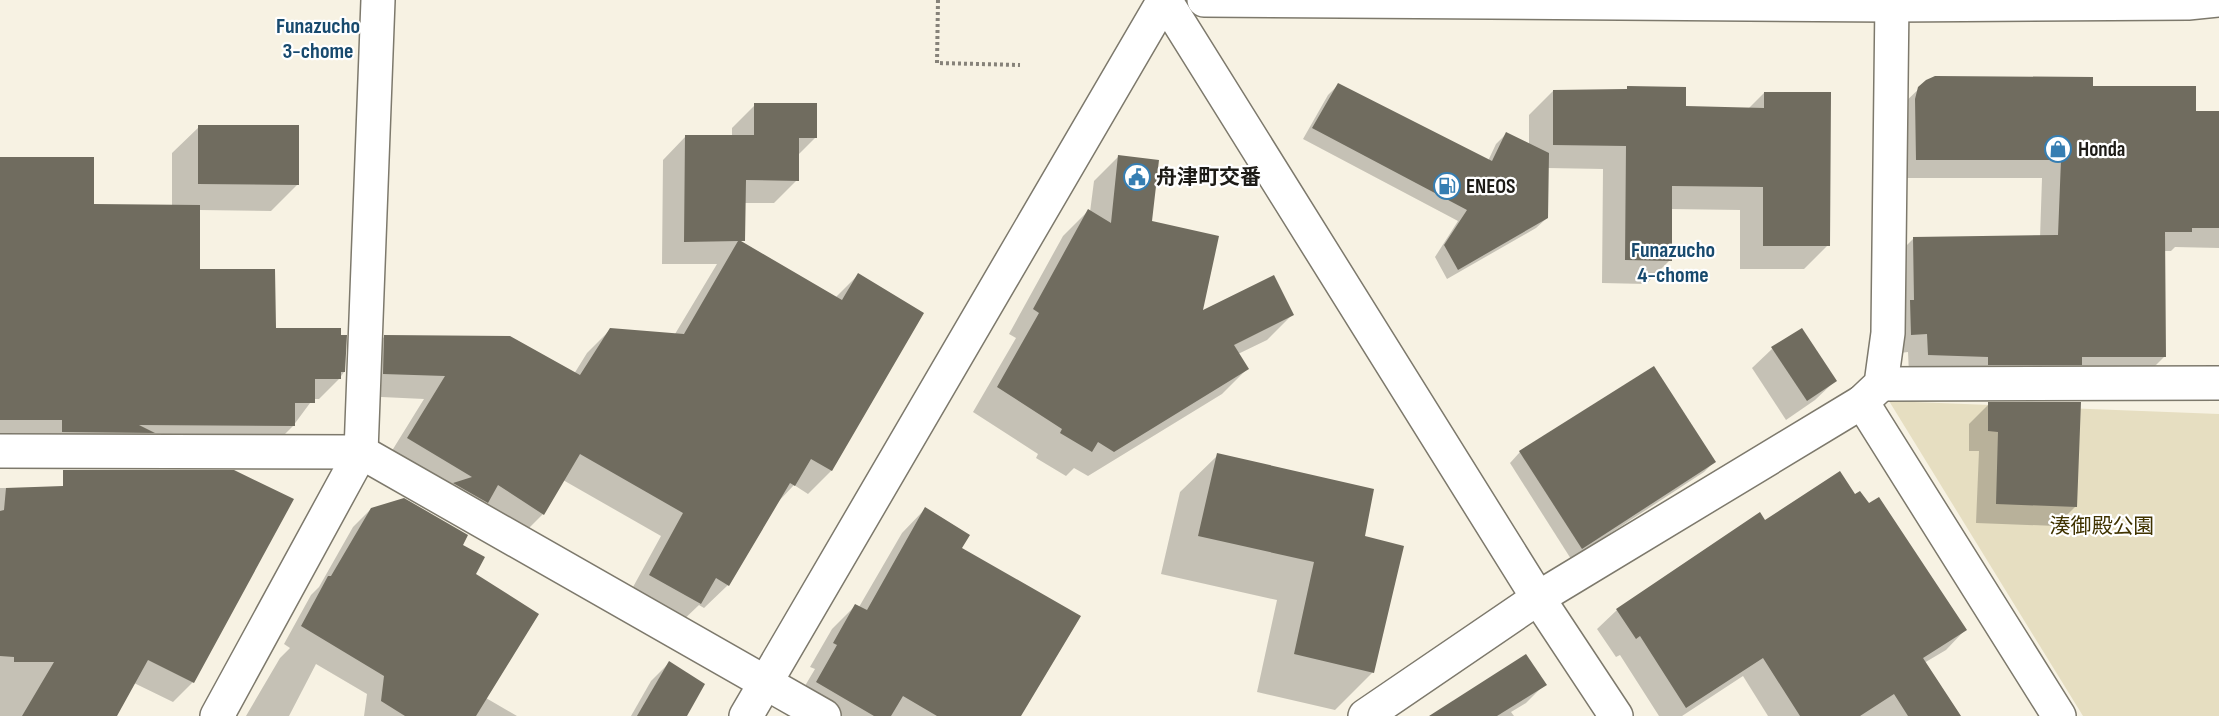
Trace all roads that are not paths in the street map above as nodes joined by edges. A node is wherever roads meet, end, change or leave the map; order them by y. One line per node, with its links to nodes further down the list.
1 (378, 0): 9 (street)
2 (1165, 0): 10 (street); 11 (street)
3 (1204, 0): 5 (street)
4 (2219, 0): 5 (street)
5 (1892, 3): 7 (street)
6 (2219, 383): 7 (street)
7 (1871, 393): 10 (street); 17 (street)
8 (0, 451): 9 (street)
9 (361, 452): 11 (street); 12 (street)
10 (1538, 598): 15 (street); 16 (street)
11 (765, 683): 13 (street); 14 (street)
12 (217, 716)
13 (746, 716)
14 (824, 716)
15 (1365, 716)
16 (1616, 716)
17 (2059, 716)

